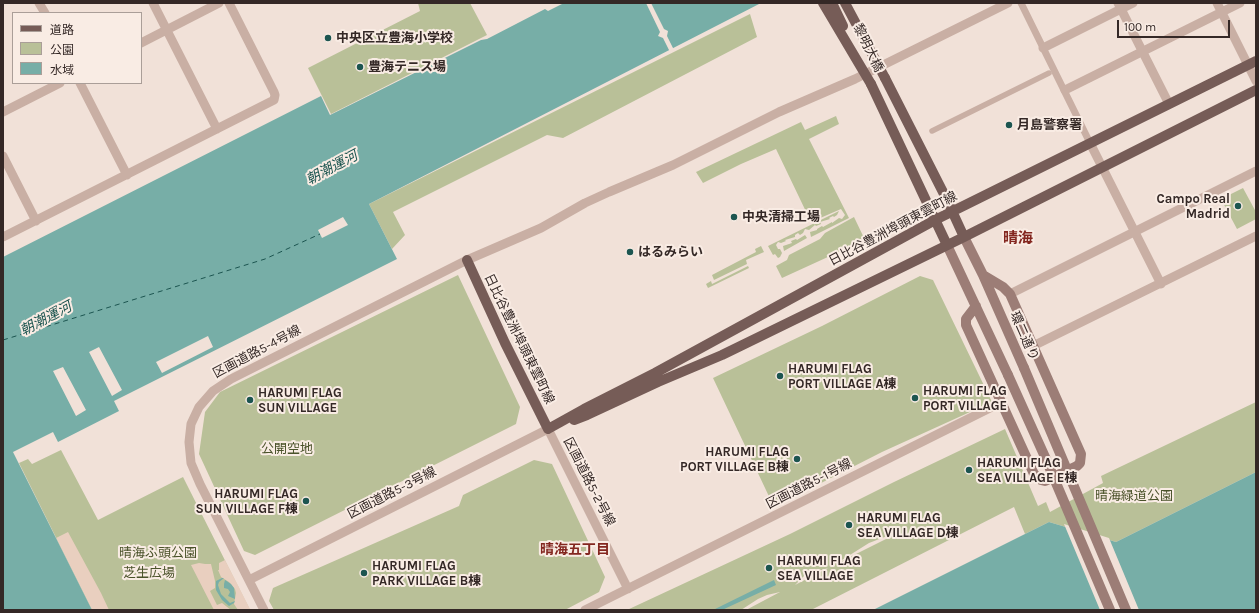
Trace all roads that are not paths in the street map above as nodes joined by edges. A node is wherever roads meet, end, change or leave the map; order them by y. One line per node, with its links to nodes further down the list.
1 (40, 3): 15 (street)
2 (153, 3): 17 (street)
3 (220, 3): 17 (street)
4 (229, 3): 32 (street)
5 (823, 3): 27 (main road, bridge)
6 (832, 3): 27 (main road, 黎明大橋, bridge)
7 (845, 3): 23 (main road, 黎明大橋, bridge)
8 (853, 3): 23 (main road, bridge)
9 (1008, 3): 47 (street, 区画道路5-4号線)
10 (1021, 3): 19 (street)
11 (1133, 3): 14 (street)
12 (1217, 3): 16 (street)
13 (1240, 3): 16 (street)
14 (1120, 6): 19 (street); 20 (street)
15 (44, 12)
16 (1221, 12): 20 (street); 21 (street)
17 (167, 30): 18 (street); 32 (street)
18 (142, 42)
19 (1043, 48): 28 (street)
20 (1143, 51): 28 (street); 30 (street)
21 (1252, 63): 24 (street); 30 (main road, 日比谷豊洲埠頭東雲町線)
22 (1049, 73): 33 (street)
23 (885, 78): 39 (main road, 環二通り)
24 (1256, 81)
25 (58, 84): 31 (street)
26 (81, 84): 38 (street)
27 (871, 84): 40 (main road)
28 (1065, 90): 34 (street)
29 (1256, 90): 36 (main road)
30 (1169, 104): 34 (main road, 日比谷豊洲埠頭東雲町線)
31 (3, 112)
32 (217, 129): 38 (street)
33 (932, 131)
34 (1090, 143): 36 (street); 39 (main road, 日比谷豊洲埠頭東雲町線)
35 (3, 156): 41 (street)
36 (1102, 167): 42 (street); 45 (main road)
37 (1256, 171): 42 (street)
38 (127, 175): 41 (street)
39 (953, 211): 40 (main road, 日比谷豊洲埠頭東雲町線); 45 (main road, 環二通り)
40 (936, 220): 46 (main road); 53 (main road, 日比谷豊洲埠頭東雲町線)
41 (36, 221): 44 (street)
42 (1135, 232): 49 (street); 50 (street)
43 (1256, 236): 49 (street)
44 (3, 237)
45 (964, 237): 46 (main road); 48 (main road, 環二通り)
46 (947, 245): 51 (main road); 52 (main road)
47 (467, 260): 56 (main road, 日比谷豊洲埠頭東雲町線); 57 (street, 区画道路5-4号線)
48 (983, 275): 50 (main road); 62 (main road, 環二通り, bridge)
49 (1161, 284): 54 (street)
50 (1010, 294): 54 (main road)
51 (976, 306): 55 (main road); 61 (main road, bridge)
52 (757, 337): 53 (main road); 56 (main road)
53 (714, 341): 56 (main road, 日比谷豊洲埠頭東雲町線)
54 (1033, 346): 55 (main road)
55 (1002, 402): 58 (street, 区画道路5-1号線)
56 (548, 429): 57 (street, 区画道路5-3号線); 58 (street, 区画道路5-2号線)
57 (249, 580): 59 (street, 区画道路5-4号線)
58 (628, 589): 60 (street)
59 (264, 610)
60 (585, 610)
61 (1110, 610)
62 (1126, 610)

